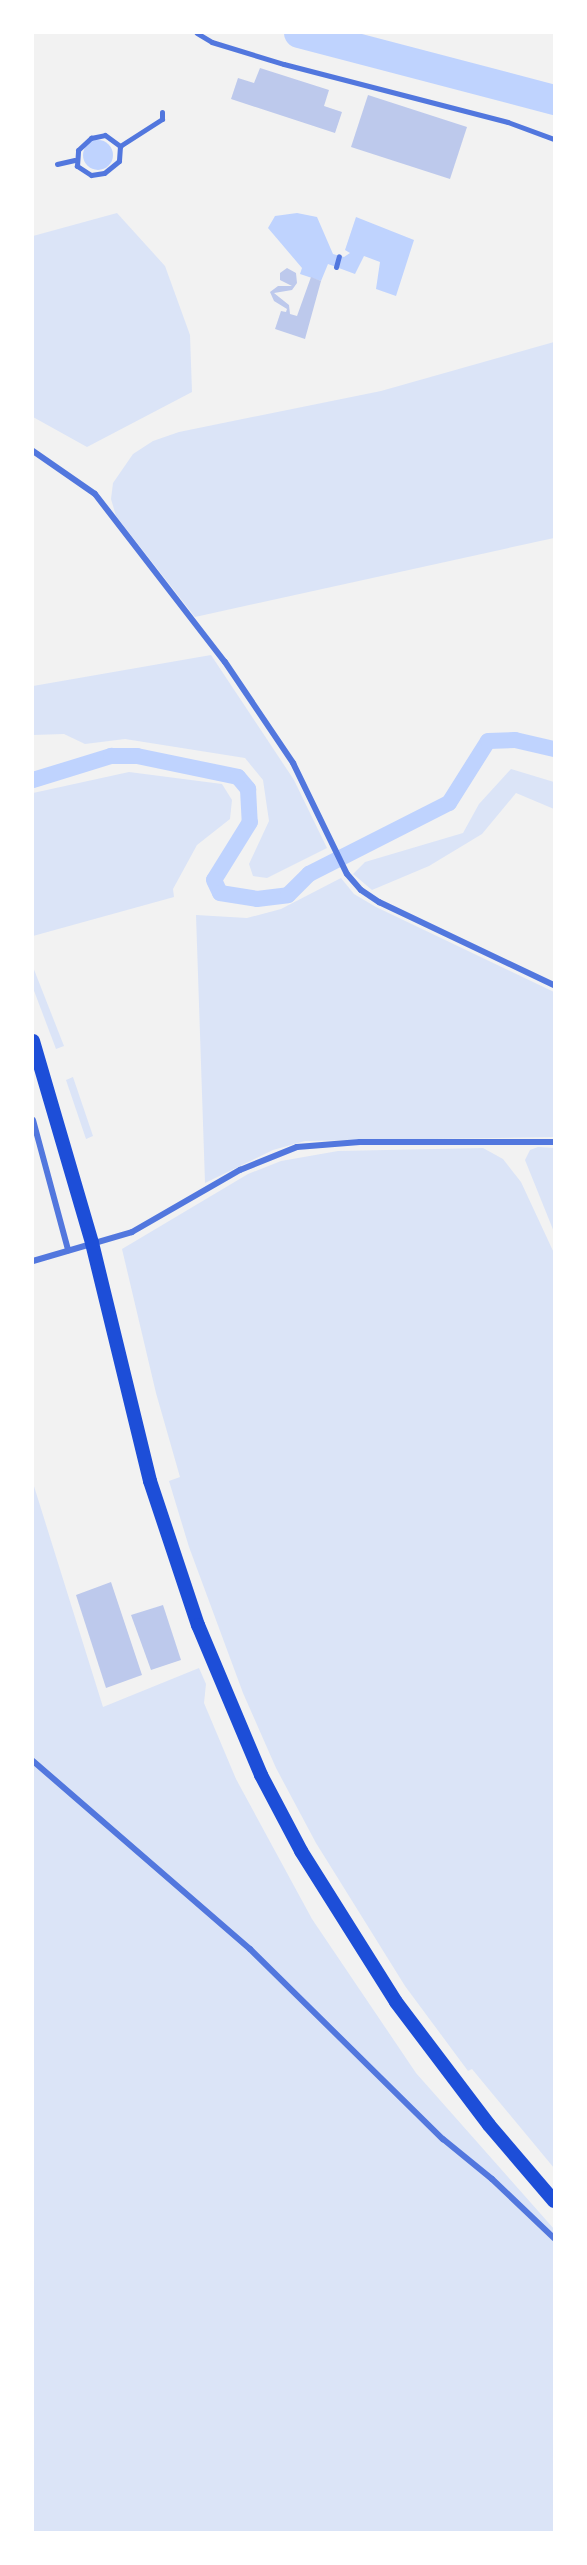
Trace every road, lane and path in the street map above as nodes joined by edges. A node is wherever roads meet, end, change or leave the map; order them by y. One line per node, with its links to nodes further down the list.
1 (197, 33): 3 (lane)
2 (162, 112): 4 (street)
3 (554, 139)
4 (120, 146): 5 (street); 5 (street)
5 (75, 160): 6 (street)
6 (57, 164)
7 (339, 256): 8 (street)
8 (336, 267)
9 (33, 451): 10 (street)
10 (554, 985)
11 (33, 1041): 14 (main road)
12 (33, 1120): 15 (street)
13 (554, 1142): 14 (street)
14 (92, 1243): 15 (street); 18 (main road)
15 (68, 1250): 16 (street)
16 (33, 1261)
17 (33, 1761): 19 (street)
18 (554, 2201)
19 (554, 2238)

